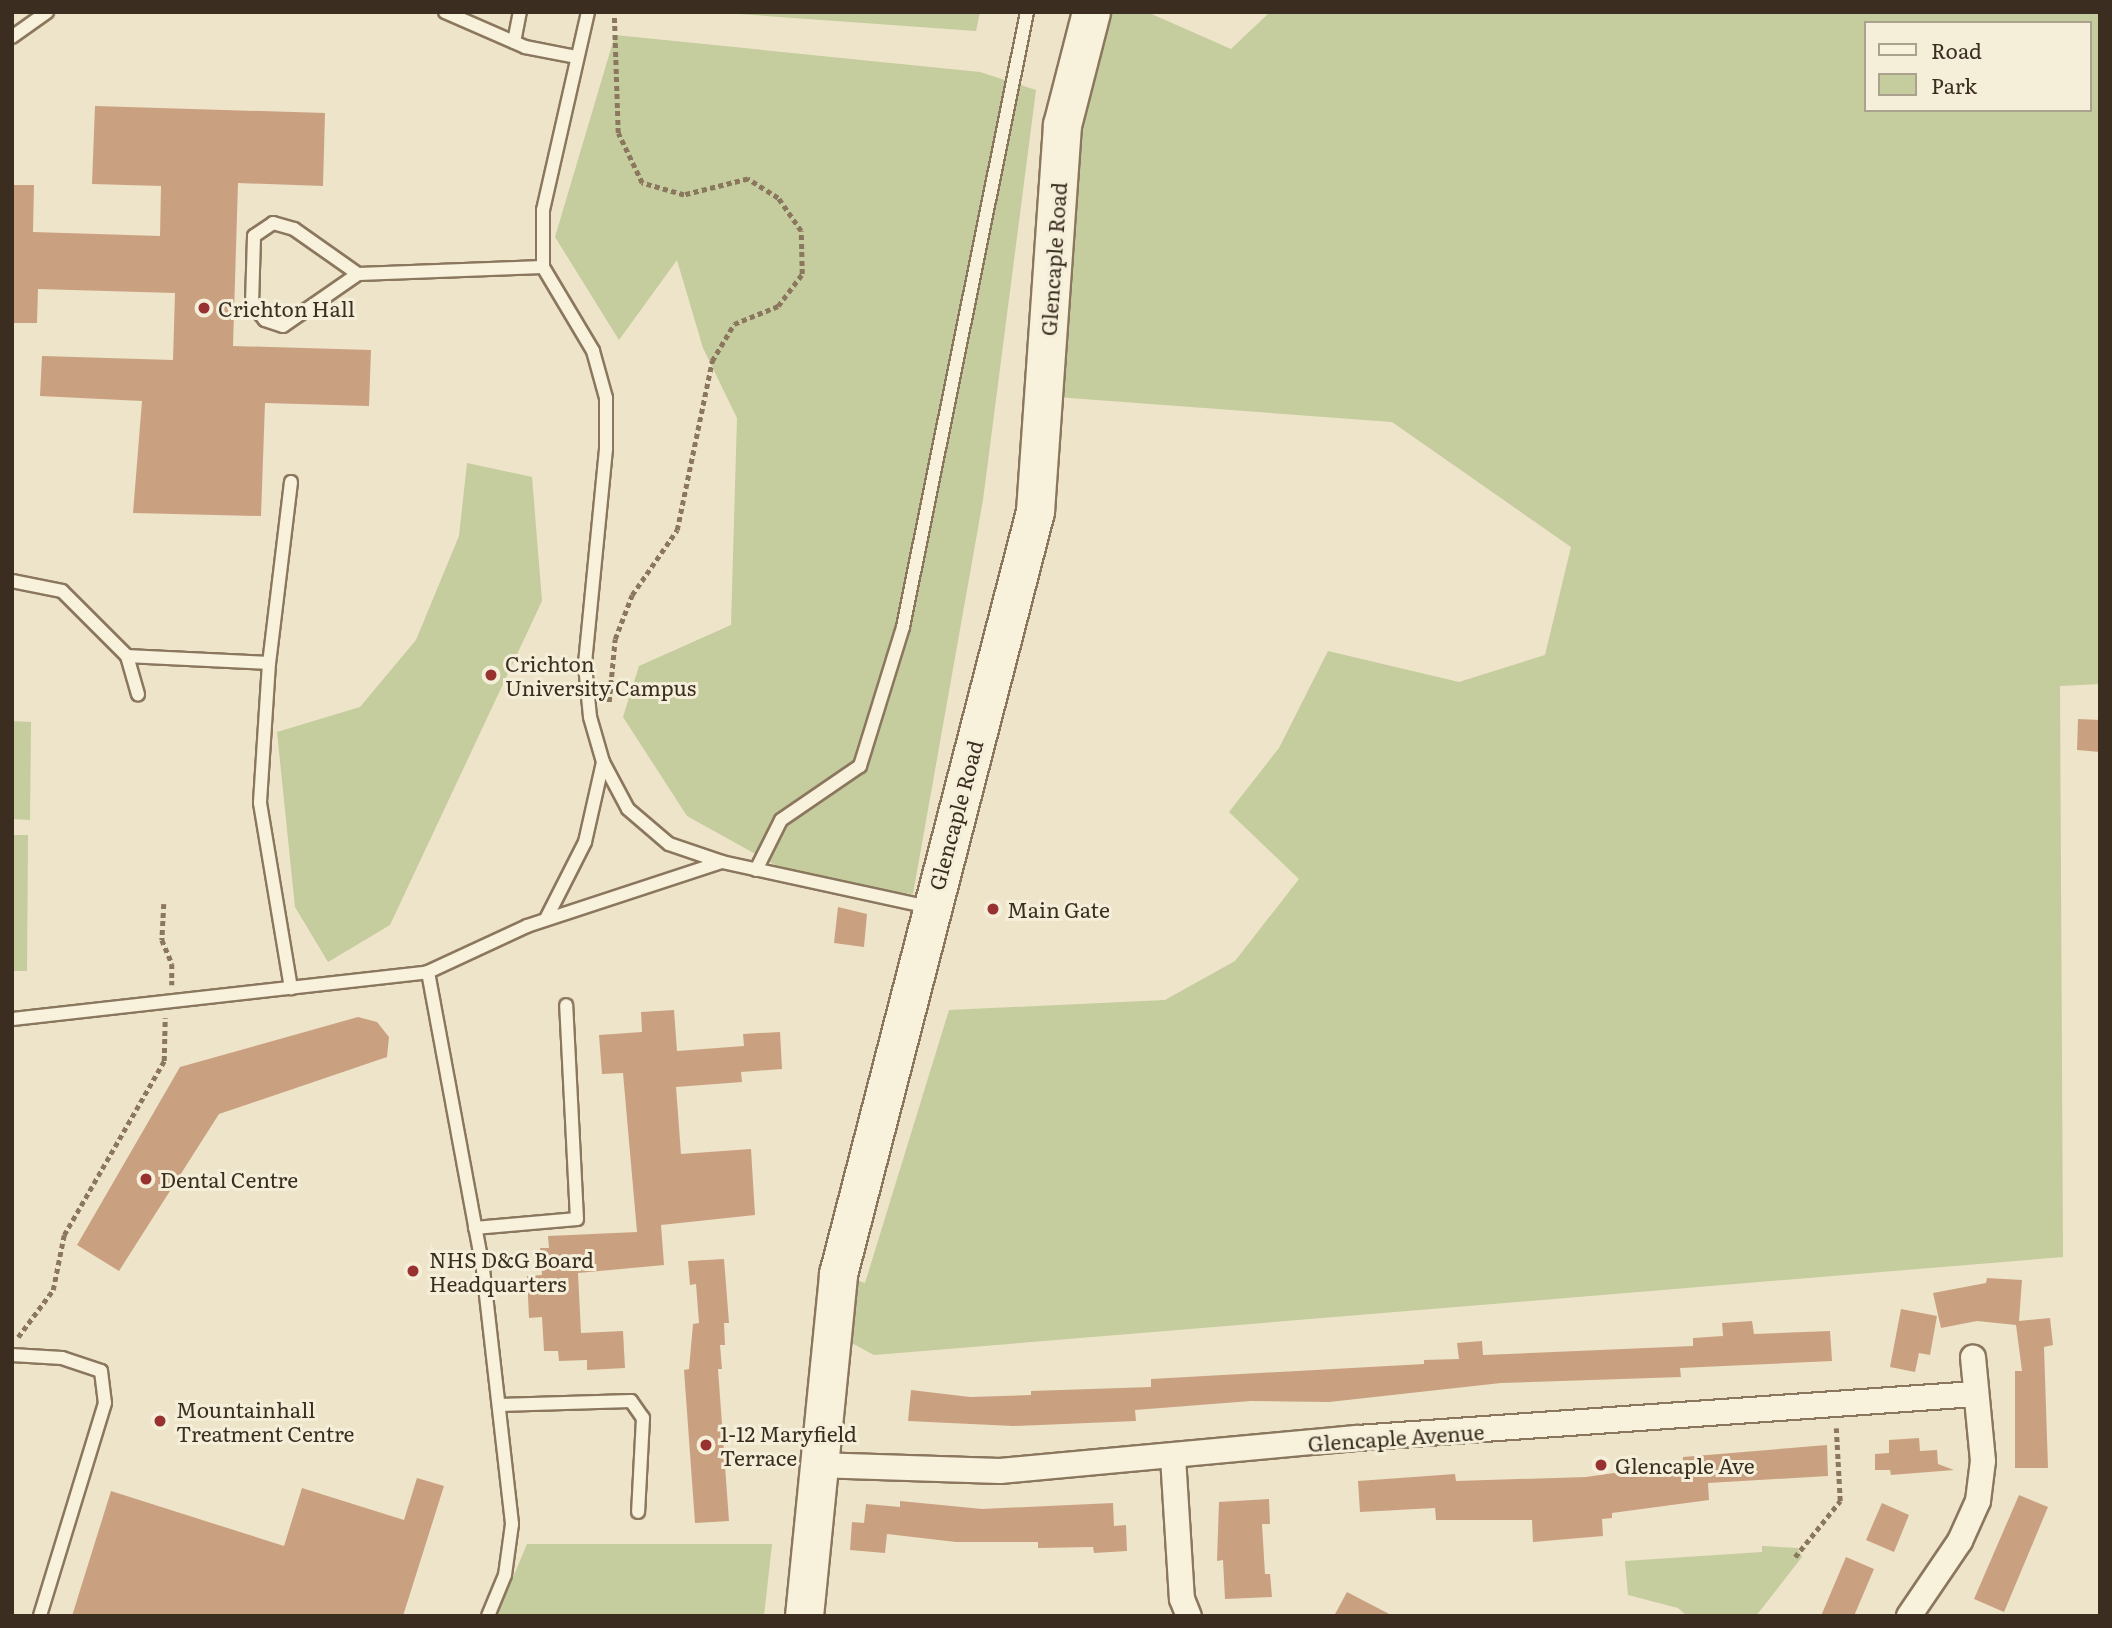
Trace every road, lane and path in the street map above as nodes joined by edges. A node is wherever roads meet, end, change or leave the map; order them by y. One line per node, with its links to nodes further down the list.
1 (47, 12): 8 (lane)
2 (445, 12): 9 (lane)
3 (520, 12): 9 (lane)
4 (588, 12): 10 (lane)
5 (614, 12): 18 (path)
6 (1027, 12): 21 (lane)
7 (1091, 12): 23 (main road, Glencaple Road)
8 (12, 37)
9 (514, 42): 10 (lane)
10 (577, 57): 11 (lane)
11 (543, 267): 12 (lane); 19 (lane)
12 (358, 274): 12 (lane)
13 (291, 482): 16 (lane)
14 (12, 581): 15 (lane)
15 (127, 656): 16 (lane); 17 (lane)
16 (269, 663): 26 (lane)
17 (138, 694)
18 (608, 707)
19 (603, 762): 20 (lane); 24 (lane)
20 (722, 862): 21 (lane); 24 (lane)
21 (756, 870): 23 (lane)
22 (164, 904): 27 (path)
23 (931, 908): 38 (main road, Glencaple Road)
24 (546, 919): 25 (lane)
25 (428, 972): 26 (lane); 30 (lane)
26 (291, 988): 27 (lane)
27 (169, 1003): 29 (lane); 31 (path)
28 (566, 1005): 30 (lane)
29 (13, 1020)
30 (475, 1228): 35 (lane)
31 (12, 1345)
32 (12, 1355): 41 (lane)
33 (1973, 1357): 34 (street)
34 (1975, 1394): 36 (street, Glencaple Avenue); 45 (street)
35 (499, 1405): 39 (lane); 42 (lane)
36 (1833, 1405): 37 (street, Glencaple Avenue); 40 (path)
37 (1173, 1457): 38 (street, Glencaple Avenue); 44 (street)
38 (816, 1465): 43 (main road, Glencaple Road)
39 (638, 1512)
40 (1794, 1557)
41 (40, 1616)
42 (488, 1616)
43 (804, 1616)
44 (1189, 1616)
45 (1909, 1616)

